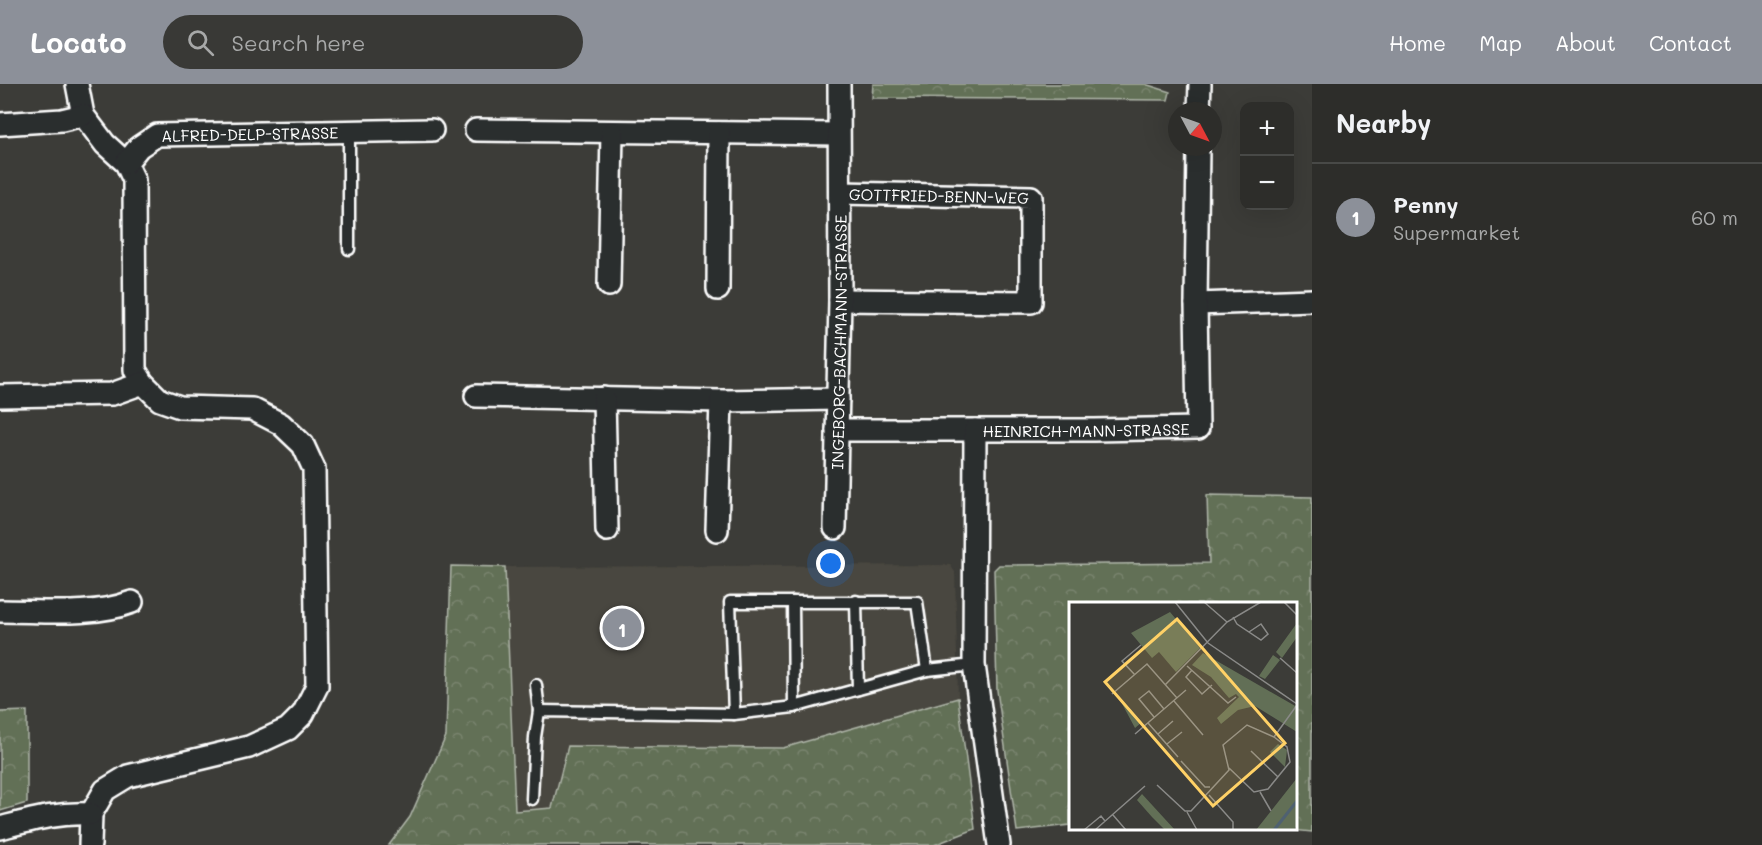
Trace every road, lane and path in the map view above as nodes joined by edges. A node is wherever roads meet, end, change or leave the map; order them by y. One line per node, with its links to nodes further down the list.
1 (77, 84): 5 (street)
2 (839, 84): 12 (street, INGEBORG-BACHMANN-STRASSE)
3 (1200, 84): 4 (street)
4 (1199, 102)
5 (83, 115): 6 (street); 14 (street)
6 (0, 124)
7 (349, 130): 8 (street, ALFRED-DELP-STRASSE); 14 (street, ALFRED-DELP-STRASSE); 16 (lane, ALFRED-DELP-STRASSE)
8 (432, 130)
9 (476, 130): 10 (street)
10 (612, 132): 11 (street); 17 (street)
11 (719, 133): 12 (street); 18 (street)
12 (838, 134): 15 (street, INGEBORG-BACHMANN-STRASSE)
13 (1198, 156): 21 (street, HEINRICH-MANN-STRASSE)
14 (126, 163): 22 (street)
15 (840, 194): 19 (street, INGEBORG-BACHMANN-STRASSE); 19 (street, GOTTFRIED-BENN-WEG)
16 (349, 249)
17 (609, 285)
18 (718, 289)
19 (840, 300): 26 (street, INGEBORG-BACHMANN-STRASSE)
20 (1312, 300): 21 (street)
21 (1196, 304): 29 (street, HEINRICH-MANN-STRASSE)
22 (143, 384): 23 (street); 45 (street)
23 (0, 396)
24 (476, 396): 25 (street)
25 (604, 398): 27 (street); 31 (street)
26 (838, 399): 27 (street); 28 (street, INGEBORG-BACHMANN-STRASSE)
27 (721, 401): 32 (street)
28 (837, 430): 29 (street, HEINRICH-MANN-STRASSE); 30 (street, INGEBORG-BACHMANN-STRASSE)
29 (975, 430): 37 (street)
30 (835, 528)
31 (607, 530)
32 (717, 530)
33 (132, 602): 36 (street)
34 (793, 602): 35 (lane); 41 (lane); 43 (lane)
35 (856, 602): 38 (lane); 40 (lane)
36 (0, 611)
37 (974, 665): 38 (lane); 48 (street)
38 (927, 670): 40 (lane)
39 (536, 685): 42 (lane)
40 (858, 688): 41 (lane)
41 (794, 707): 43 (lane)
42 (538, 711): 43 (lane); 44 (lane)
43 (734, 714)
44 (532, 799)
45 (91, 814): 46 (street); 47 (street)
46 (0, 828)
47 (90, 845)
48 (999, 845)

